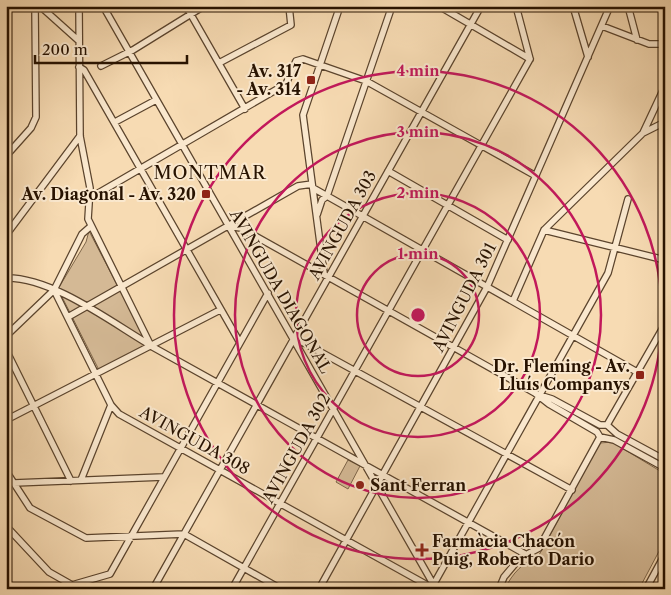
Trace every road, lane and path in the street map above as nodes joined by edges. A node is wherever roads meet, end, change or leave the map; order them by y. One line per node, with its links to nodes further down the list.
1 (35, 6): 40 (street)
2 (40, 6): 20 (street)
3 (79, 6): 20 (street)
4 (186, 6): 16 (street)
5 (204, 6): 16 (street)
6 (289, 6): 25 (street)
7 (340, 6): 26 (street)
8 (392, 6): 29 (street)
9 (439, 6): 17 (street)
10 (480, 6): 17 (street, AVINGUDA 303)
11 (516, 6): 24 (street)
12 (573, 6): 23 (street)
13 (610, 6): 18 (street, AVINGUDA 301)
14 (628, 6): 19 (street)
15 (104, 7): 22 (street, AVINGUDA DIAGONAL)
16 (191, 14): 22 (street); 25 (street)
17 (470, 24): 24 (street); 33 (street, AVINGUDA 303)
18 (602, 26): 19 (street); 23 (street, AVINGUDA 301)
19 (637, 40): 21 (street)
20 (79, 41): 28 (street)
21 (665, 44)
22 (129, 50): 27 (street); 31 (street, AVINGUDA DIAGONAL)
23 (588, 57): 43 (street, AVINGUDA 301)
24 (530, 59): 39 (street, AVINGUDA 302)
25 (219, 63): 32 (street)
26 (320, 64): 29 (street); 32 (street); 44 (street)
27 (101, 66)
28 (79, 67): 34 (street); 37 (street)
29 (366, 81): 33 (street); 45 (street)
30 (665, 86): 36 (street)
31 (156, 100): 34 (street); 38 (street, AVINGUDA DIAGONAL)
32 (245, 108): 38 (street)
33 (422, 113): 39 (street); 42 (street, AVINGUDA 303)
34 (115, 122): 41 (street)
35 (665, 122): 36 (street)
36 (643, 132): 53 (street)
37 (80, 136): 46 (street); 54 (street)
38 (182, 146): 41 (street); 51 (street, AVINGUDA DIAGONAL)
39 (480, 147): 43 (street); 48 (street, AVINGUDA 302)
40 (6, 156)
41 (141, 170): 46 (street); 57 (street)
42 (388, 171): 48 (street); 50 (street, AVINGUDA 303)
43 (536, 176): 55 (street, AVINGUDA 301)
44 (312, 186): 45 (street); 49 (street); 51 (street)
45 (326, 196): 49 (street); 50 (street)
46 (90, 198): 52 (street)
47 (628, 199): 56 (street)
48 (447, 204): 55 (street); 58 (street, AVINGUDA 302)
49 (316, 216): 60 (street)
50 (362, 216): 58 (street); 60 (street, AVINGUDA 303)
51 (227, 226): 57 (street); 60 (street); 65 (street, AVINGUDA DIAGONAL)
52 (90, 227): 63 (street); 64 (street)
53 (544, 230): 56 (street); 66 (street)
54 (6, 235)
55 (508, 240): 62 (street, AVINGUDA 301)
56 (615, 248): 59 (street); 72 (street)
57 (186, 251): 63 (street); 68 (street)
58 (422, 251): 62 (street); 69 (street, AVINGUDA 302)
59 (665, 260)
60 (326, 275): 69 (street); 74 (street, AVINGUDA 303)
61 (6, 278): 64 (street)
62 (487, 287): 66 (street); 77 (street, AVINGUDA 301)
63 (122, 288): 67 (street); 76 (street)
64 (54, 290): 67 (street); 70 (street, AVINGUDA 308); 73 (street)
65 (268, 293): 74 (street, AVINGUDA DIAGONAL); 75 (street)
66 (513, 301): 72 (street)
67 (87, 308): 70 (street); 76 (street)
68 (220, 310): 75 (street); 76 (street)
69 (389, 310): 77 (street); 79 (street, AVINGUDA 302)
70 (68, 318): 81 (street, AVINGUDA 308)
71 (665, 324): 80 (street)
72 (574, 335): 80 (street); 83 (street)
73 (6, 336)
74 (295, 338): 79 (street); 84 (street, AVINGUDA 303); 88 (street, AVINGUDA DIAGONAL)
75 (240, 341): 82 (street)
76 (152, 346): 81 (street); 82 (street)
77 (454, 346): 83 (street); 87 (street, AVINGUDA 301)
78 (6, 350): 85 (street)
79 (356, 370): 87 (street); 88 (street, AVINGUDA 302)
80 (637, 372): 91 (street)
81 (96, 374): 85 (street); 86 (street, AVINGUDA 308)
82 (218, 381): 84 (street); 94 (street)
83 (539, 395): 90 (street); 92 (street); 95 (street)
84 (257, 404): 93 (street); 99 (street, AVINGUDA 303)
85 (35, 405): 89 (street); 104 (street)
86 (111, 405): 94 (street, AVINGUDA 308); 103 (street)
87 (420, 408): 95 (street); 101 (street, AVINGUDA 301)
88 (334, 409): 93 (street, AVINGUDA 302); 97 (street, AVINGUDA DIAGONAL)
89 (6, 420)
90 (600, 425): 91 (street); 92 (street)
91 (609, 426): 92 (street); 96 (street)
92 (601, 435): 98 (street); 107 (street)
93 (318, 438): 97 (street); 108 (street, AVINGUDA 302)
94 (180, 448): 99 (street, AVINGUDA 308); 102 (street)
95 (506, 455): 107 (street); 109 (street)
96 (665, 460)
97 (365, 464): 101 (street); 106 (street, AVINGUDA DIAGONAL)
98 (665, 468)
99 (221, 470): 108 (street, AVINGUDA 308); 111 (street, AVINGUDA 303)
100 (6, 472): 105 (street)
101 (384, 474): 106 (street, AVINGUDA 301); 109 (street)
102 (164, 477): 103 (street); 112 (street)
103 (81, 480): 104 (street)
104 (71, 481): 105 (street)
105 (14, 483): 112 (street)
106 (377, 486): 113 (street, AVINGUDA 301); 118 (street, AVINGUDA DIAGONAL)
107 (572, 490): 114 (street)
108 (281, 504): 113 (street, AVINGUDA 308); 116 (street, AVINGUDA 302)
109 (469, 522): 114 (street); 118 (street)
110 (6, 526): 117 (street)
111 (184, 534): 112 (street); 116 (street); 120 (street, AVINGUDA 303)
112 (131, 537): 117 (street)
113 (346, 541): 118 (street, AVINGUDA 308); 123 (street, AVINGUDA 301)
114 (525, 554): 124 (street)
115 (665, 554): 125 (street)
116 (244, 569): 121 (street, AVINGUDA 302); 122 (street)
117 (71, 587): 119 (street)
118 (434, 587)
119 (79, 589)
120 (153, 589)
121 (232, 589)
122 (281, 589)
123 (319, 589)
124 (499, 589)
125 (646, 589)

